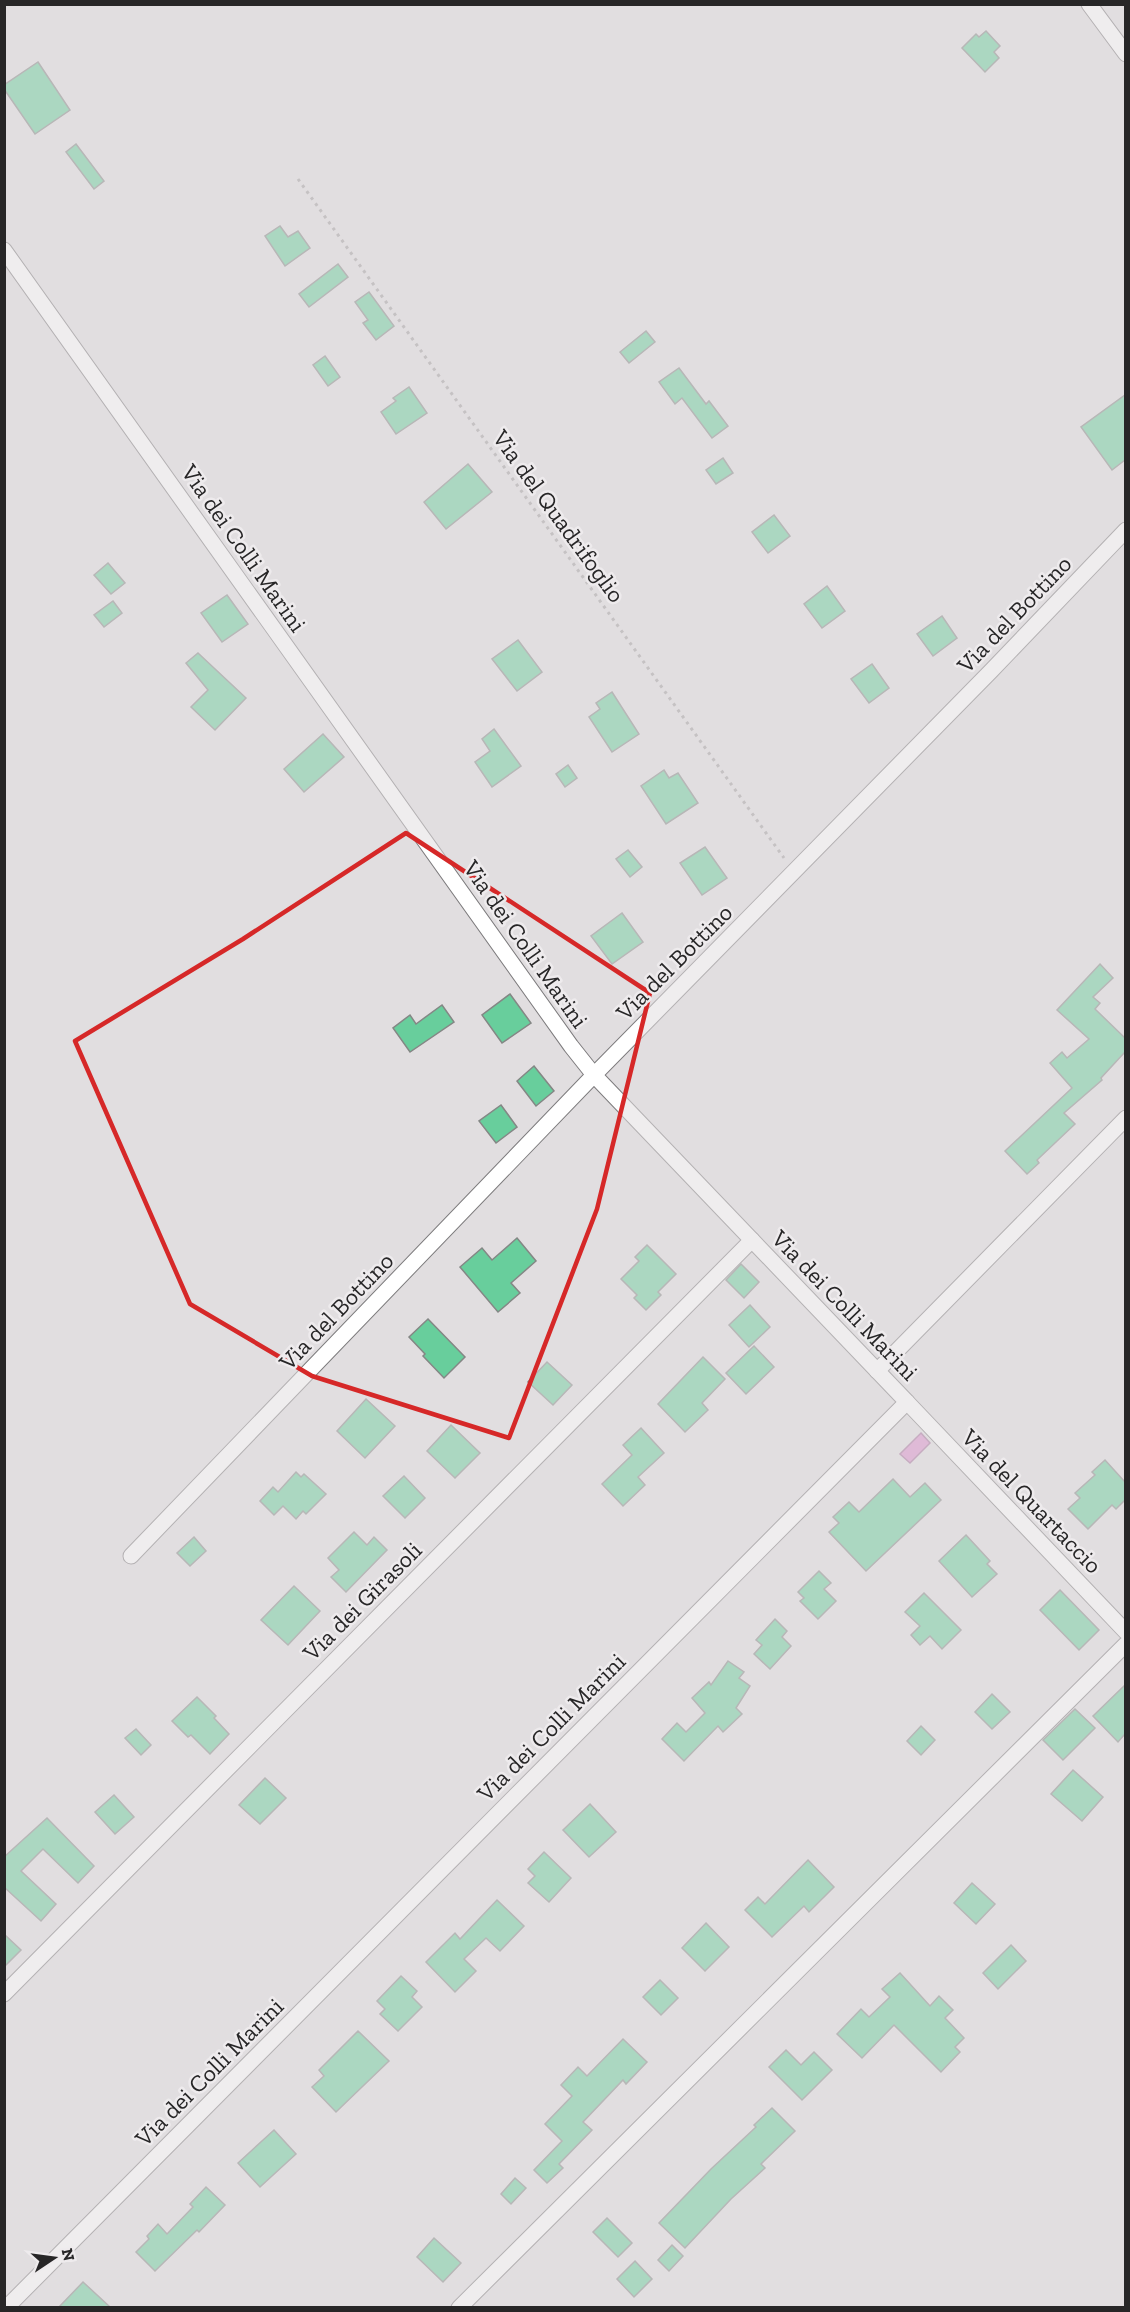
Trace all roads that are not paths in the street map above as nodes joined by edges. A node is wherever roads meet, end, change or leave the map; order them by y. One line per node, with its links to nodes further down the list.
1 (1089, 4): 2 (street)
2 (1125, 54)
3 (4, 250): 5 (street, Via dei Colli Marini)
4 (1125, 530): 5 (street, Via del Bottino)
5 (594, 1075): 7 (street, Via dei Colli Marini); 10 (street, Via del Bottino)
6 (1125, 1118): 8 (street)
7 (752, 1240): 8 (street, Via dei Colli Marini); 13 (street, Via dei Girasoli)
8 (877, 1371): 9 (street, Via dei Colli Marini)
9 (907, 1402): 11 (street, Via del Quartaccio); 14 (street, Via dei Colli Marini)
10 (131, 1556)
11 (1125, 1632)
12 (1125, 1644): 15 (street)
13 (4, 1994)
14 (6, 2307)
15 (459, 2307)

